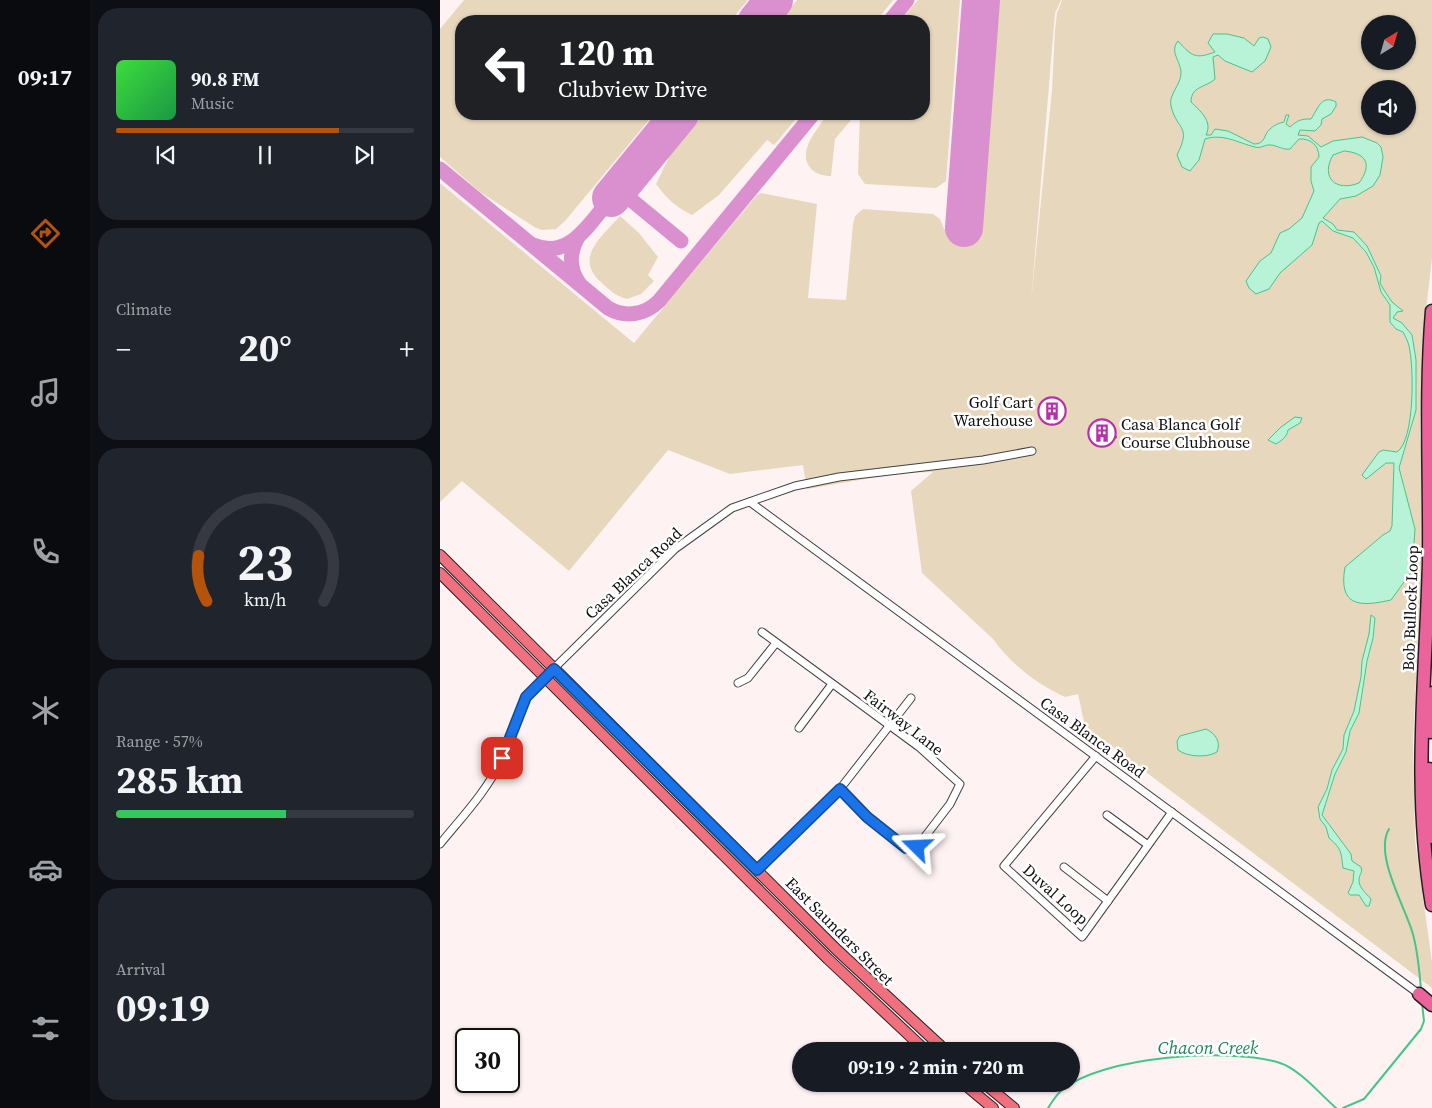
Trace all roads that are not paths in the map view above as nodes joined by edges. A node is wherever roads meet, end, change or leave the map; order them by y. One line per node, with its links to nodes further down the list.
1 (1432, 311): 29 (highway, Bob Bullock Loop)
2 (1032, 451): 3 (street, Casa Blanca Road)
3 (750, 502): 8 (street, Casa Blanca Road); 16 (street, Casa Blanca Road)
4 (440, 555): 8 (main road, East Saunders Street)
5 (440, 573): 9 (main road, East Saunders Street)
6 (762, 632): 7 (street, Fairway Lane)
7 (776, 643): 10 (street); 11 (street, Fairway Lane)
8 (554, 669): 9 (street, Casa Blanca Road); 19 (main road, East Saunders Street)
9 (545, 677): 17 (main road, East Saunders Street); 24 (street, Casa Blanca Road)
10 (738, 682)
11 (832, 684): 14 (street, Fairway Lane); 15 (street)
12 (1432, 693): 23 (highway)
13 (911, 698): 14 (street)
14 (889, 727): 18 (street); 18 (street, Fairway Lane)
15 (798, 728)
16 (1096, 756): 20 (street, Casa Blanca Road); 28 (street, Duval Loop)
17 (628, 760): 19 (main road); 22 (main road, East Saunders Street)
18 (840, 789): 27 (street)
19 (698, 811): 27 (main road, East Saunders Street)
20 (1172, 812): 25 (street, Duval Loop); 30 (street, Casa Blanca Road)
21 (1107, 815): 25 (street)
22 (687, 819): 27 (main road); 32 (main road, East Saunders Street)
23 (1432, 837)
24 (440, 844)
25 (1148, 845): 28 (street, Duval Loop)
26 (1064, 867): 28 (street)
27 (757, 870): 33 (main road, East Saunders Street)
28 (1108, 901)
29 (1432, 904)
30 (1426, 995): 31 (highway)
31 (1432, 1005)
32 (916, 1042)
33 (936, 1042)
34 (974, 1092): 36 (main road)
35 (995, 1092): 37 (main road)
36 (993, 1108)
37 (1014, 1108)

